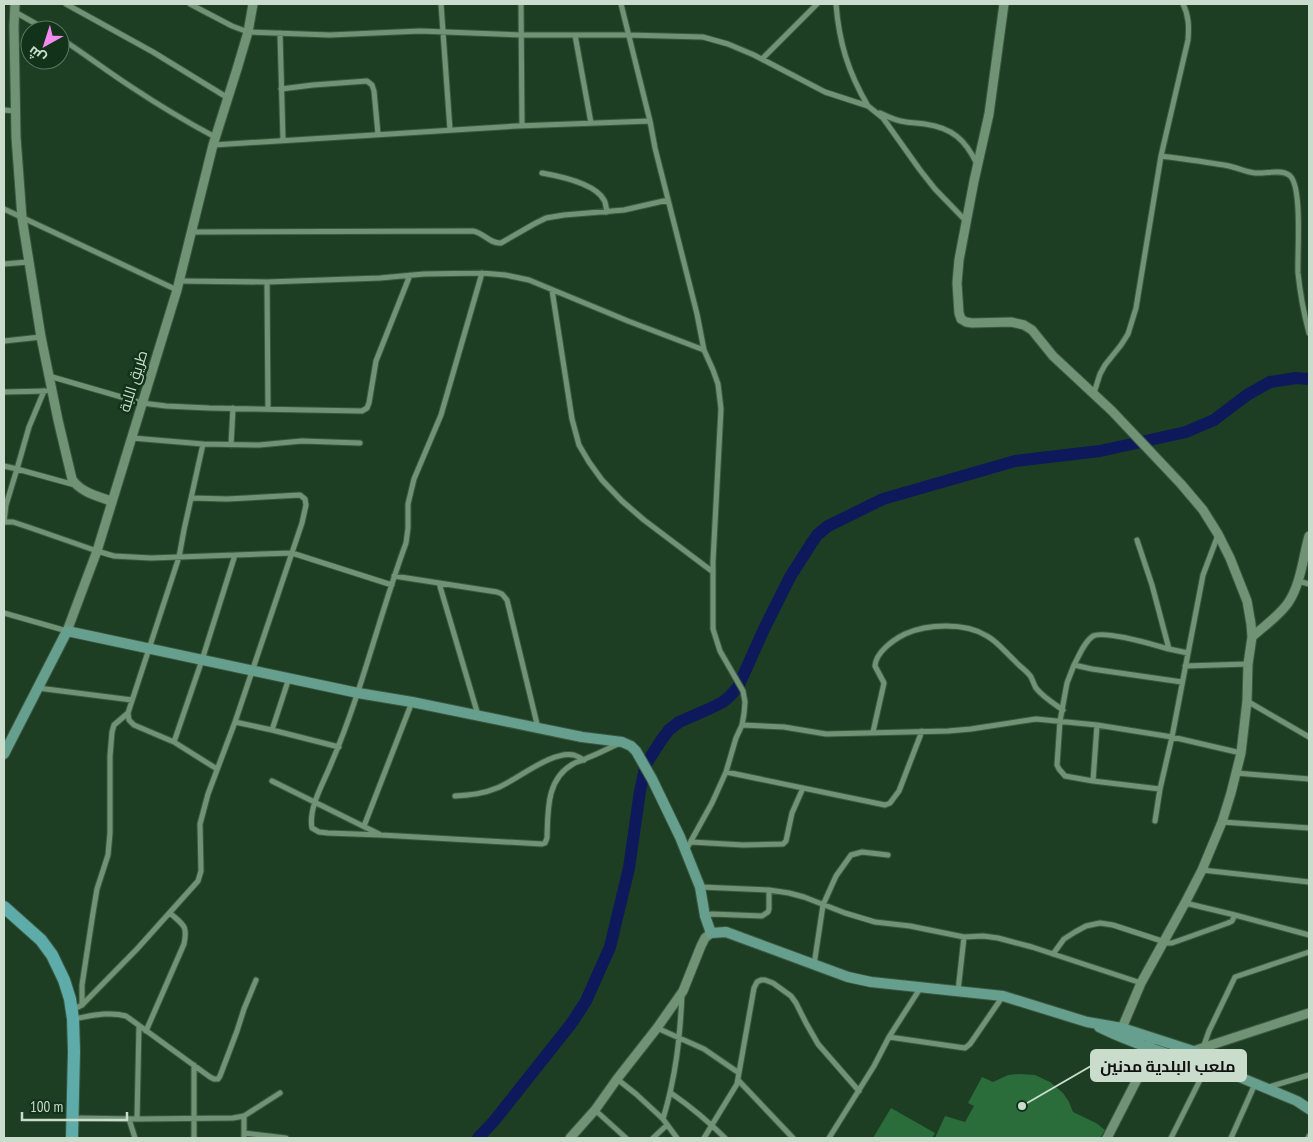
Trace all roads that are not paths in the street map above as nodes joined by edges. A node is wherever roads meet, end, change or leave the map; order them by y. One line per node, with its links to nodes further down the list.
1 (66, 4): 22 (street)
2 (190, 4): 13 (street)
3 (253, 4): 13 (street, طريق اللبة)
4 (441, 4): 14 (street)
5 (521, 4): 17 (street)
6 (621, 4): 16 (street)
7 (817, 4): 20 (street)
8 (836, 4): 23 (street)
9 (1004, 4): 35 (street)
10 (1184, 4): 34 (street)
11 (15, 8): 12 (street); 25 (street)
12 (33, 20)
13 (248, 32): 15 (street); 22 (street, طريق اللبة)
14 (443, 32): 15 (street); 17 (street); 30 (street)
15 (280, 33): 21 (street)
16 (628, 34): 18 (street); 20 (street); 27 (street)
17 (522, 35): 18 (street); 29 (street)
18 (575, 35): 28 (street)
19 (70, 45): 33 (street)
20 (762, 59): 23 (street)
21 (281, 89): 31 (street); 32 (street)
22 (228, 98): 33 (street, طريق اللبة)
23 (868, 106): 26 (street)
24 (4, 110): 25 (street)
25 (16, 111): 40 (street)
26 (877, 112): 35 (street); 41 (street)
27 (650, 121): 28 (street); 37 (street)
28 (591, 123): 29 (street)
29 (522, 126): 30 (street)
30 (450, 130): 31 (street)
31 (378, 134): 32 (street)
32 (283, 140): 33 (street)
33 (214, 141): 42 (street, طريق اللبة)
34 (1161, 156): 50 (street); 57 (street)
35 (978, 164): 41 (street)
36 (542, 172): 39 (street)
37 (668, 200): 39 (street); 53 (street)
38 (4, 209): 40 (street)
39 (608, 212): 42 (street)
40 (22, 218): 43 (street); 48 (street)
41 (966, 221): 57 (street)
42 (192, 232): 48 (street, طريق اللبة)
43 (28, 262): 44 (street); 51 (street)
44 (4, 264)
45 (482, 273): 46 (street); 49 (street); 79 (street)
46 (410, 275): 47 (street); 60 (street)
47 (267, 282): 48 (street); 60 (street)
48 (178, 285): 58 (street, طريق اللبة)
49 (552, 290): 53 (street); 78 (street)
50 (1309, 333)
51 (41, 337): 52 (street); 54 (street)
52 (4, 342)
53 (704, 350): 78 (street)
54 (49, 376): 55 (street); 58 (street)
55 (48, 391): 56 (street); 66 (street); 67 (street)
56 (4, 392)
57 (1094, 393): 71 (street)
58 (142, 403): 59 (street); 61 (street, طريق اللبة)
59 (232, 408): 60 (street); 64 (street)
60 (268, 409)
61 (132, 438): 63 (street); 69 (street, طريق اللبة)
62 (360, 442): 64 (street)
63 (203, 444): 64 (street); 68 (street)
64 (231, 444)
65 (4, 466): 66 (street)
66 (17, 469): 67 (street); 70 (street)
67 (76, 485): 69 (street)
68 (191, 498): 75 (street); 77 (street)
69 (111, 502): 74 (street, طريق اللبة)
70 (4, 522): 74 (street)
71 (1218, 534): 86 (street); 89 (street)
72 (1309, 536): 80 (street)
73 (1137, 540): 88 (street)
74 (97, 551): 77 (street); 85 (street, طريق اللبة)
75 (292, 553): 76 (street); 83 (street); 94 (street)
76 (235, 555): 77 (street); 90 (street)
77 (179, 558): 87 (street)
78 (713, 572): 107 (street)
79 (394, 576): 81 (street); 83 (street)
80 (1298, 581): 82 (street); 86 (street)
81 (439, 583): 104 (street); 109 (street)
82 (1309, 584)
83 (392, 585): 98 (street)
84 (4, 613): 85 (street)
85 (67, 631): 87 (main road); 97 (main road, طريق اللبة)
86 (1252, 637): 91 (street)
87 (149, 648): 90 (main road); 99 (street)
88 (1169, 649): 89 (street); 92 (street)
89 (1188, 653): 93 (street)
90 (202, 660): 94 (main road); 116 (street)
91 (1248, 664): 93 (street); 100 (street)
92 (1074, 665): 96 (street); 102 (street)
93 (1185, 666): 96 (street)
94 (253, 671): 95 (main road); 106 (street)
95 (290, 678): 98 (main road); 110 (street)
96 (1182, 682): 113 (street)
97 (37, 688): 99 (street); 115 (main road, طريق اللبة)
98 (358, 693): 101 (main road); 118 (street)
99 (132, 700): 103 (street)
100 (1247, 701): 114 (street); 119 (street)
101 (412, 702): 104 (main road); 134 (street)
102 (1062, 710): 105 (street); 112 (street)
103 (128, 713): 116 (street); 162 (street)
104 (478, 716): 109 (main road)
105 (1060, 721): 108 (street); 111 (street); 127 (street)
106 (235, 722): 110 (street); 122 (street)
107 (742, 725): 112 (street); 123 (street)
108 (1097, 725): 113 (street); 127 (street)
109 (538, 728): 117 (main road)
110 (272, 730): 118 (street)
111 (922, 731): 112 (street); 128 (street)
112 (874, 732)
113 (1172, 737): 119 (street); 129 (street)
114 (1309, 738)
115 (7, 741): 120 (main road, طريق اللبة)
116 (174, 742): 122 (street)
117 (622, 742): 121 (street); 137 (main road)
118 (339, 747): 131 (street)
119 (1241, 753): 124 (street)
120 (4, 754)
121 (585, 760): 130 (street); 136 (street)
122 (217, 769): 146 (street)
123 (726, 772): 128 (street); 137 (street)
124 (1236, 774): 125 (street); 133 (street)
125 (1309, 779)
126 (272, 781): 131 (street)
127 (1093, 781): 129 (street)
128 (803, 788): 137 (street)
129 (1160, 790): 132 (street)
130 (455, 796)
131 (315, 801): 134 (street); 136 (street)
132 (1154, 820)
133 (1222, 822): 135 (street); 139 (street)
134 (364, 826): 136 (street)
135 (1309, 828)
136 (381, 835)
137 (688, 846): 141 (main road)
138 (888, 855): 144 (street)
139 (1202, 870): 140 (street); 143 (street)
140 (1309, 882)
141 (700, 887): 142 (street); 148 (main road)
142 (769, 890): 144 (street); 148 (street)
143 (1185, 903): 147 (street); 152 (street)
144 (823, 905): 151 (street); 155 (street)
145 (4, 907): 162 (main road)
146 (170, 913): 162 (street); 166 (street)
147 (1235, 915): 150 (street); 152 (street)
148 (705, 916): 149 (main road)
149 (712, 933): 155 (main road); 159 (street)
150 (1309, 936)
151 (964, 937): 154 (street); 160 (street)
152 (1164, 942): 154 (street); 157 (street)
153 (1309, 952): 171 (street)
154 (1053, 954): 157 (street)
155 (814, 965): 158 (main road)
156 (256, 980): 173 (street)
157 (1141, 982): 167 (street)
158 (921, 987): 160 (main road); 169 (street)
159 (683, 991): 165 (street); 168 (street)
160 (958, 991): 161 (main road)
161 (1003, 996): 167 (main road); 169 (street)
162 (76, 1011): 164 (street); 188 (main road)
163 (1309, 1013): 171 (street)
164 (139, 1026): 166 (street); 191 (street)
165 (657, 1028): 168 (street); 178 (street)
166 (146, 1031): 173 (street)
167 (1120, 1032): 170 (main road)
168 (680, 1037): 175 (street); 184 (street)
169 (889, 1037): 182 (street)
170 (1156, 1044): 171 (main road); 172 (main road); 210 (street)
171 (1198, 1049): 172 (street); 177 (main road)
172 (1172, 1055): 174 (main road)
173 (194, 1065): 189 (street)
174 (1206, 1068): 177 (main road); 211 (street)
175 (739, 1073): 179 (street); 182 (street)
176 (1309, 1075): 181 (street)
177 (1237, 1076): 180 (main road)
178 (617, 1079): 186 (street); 192 (street)
179 (738, 1080): 194 (street); 208 (street)
180 (1255, 1084): 181 (main road); 212 (street)
181 (1266, 1088): 185 (main road)
182 (859, 1091): 209 (street)
183 (280, 1093): 187 (street)
184 (671, 1093): 192 (street); 194 (street)
185 (1309, 1109)
186 (595, 1110): 195 (street); 201 (street)
187 (244, 1116): 189 (street); 196 (street)
188 (72, 1118): 190 (street); 197 (main road)
189 (194, 1118): 191 (street); 199 (street)
190 (129, 1119): 191 (street); 198 (street)
191 (137, 1119)
192 (663, 1119): 193 (street)
193 (667, 1125): 204 (street); 205 (street)
194 (713, 1125): 206 (street); 207 (street)
195 (620, 1132): 202 (street); 203 (street)
196 (244, 1136): 200 (street)
197 (72, 1138)
198 (135, 1138)
199 (194, 1138)
200 (286, 1138)
201 (570, 1138)
202 (615, 1138)
203 (626, 1138)
204 (653, 1138)
205 (677, 1138)
206 (704, 1138)
207 (725, 1138)
208 (792, 1138)
209 (829, 1138)
210 (1107, 1138)
211 (1171, 1138)
212 (1231, 1138)

